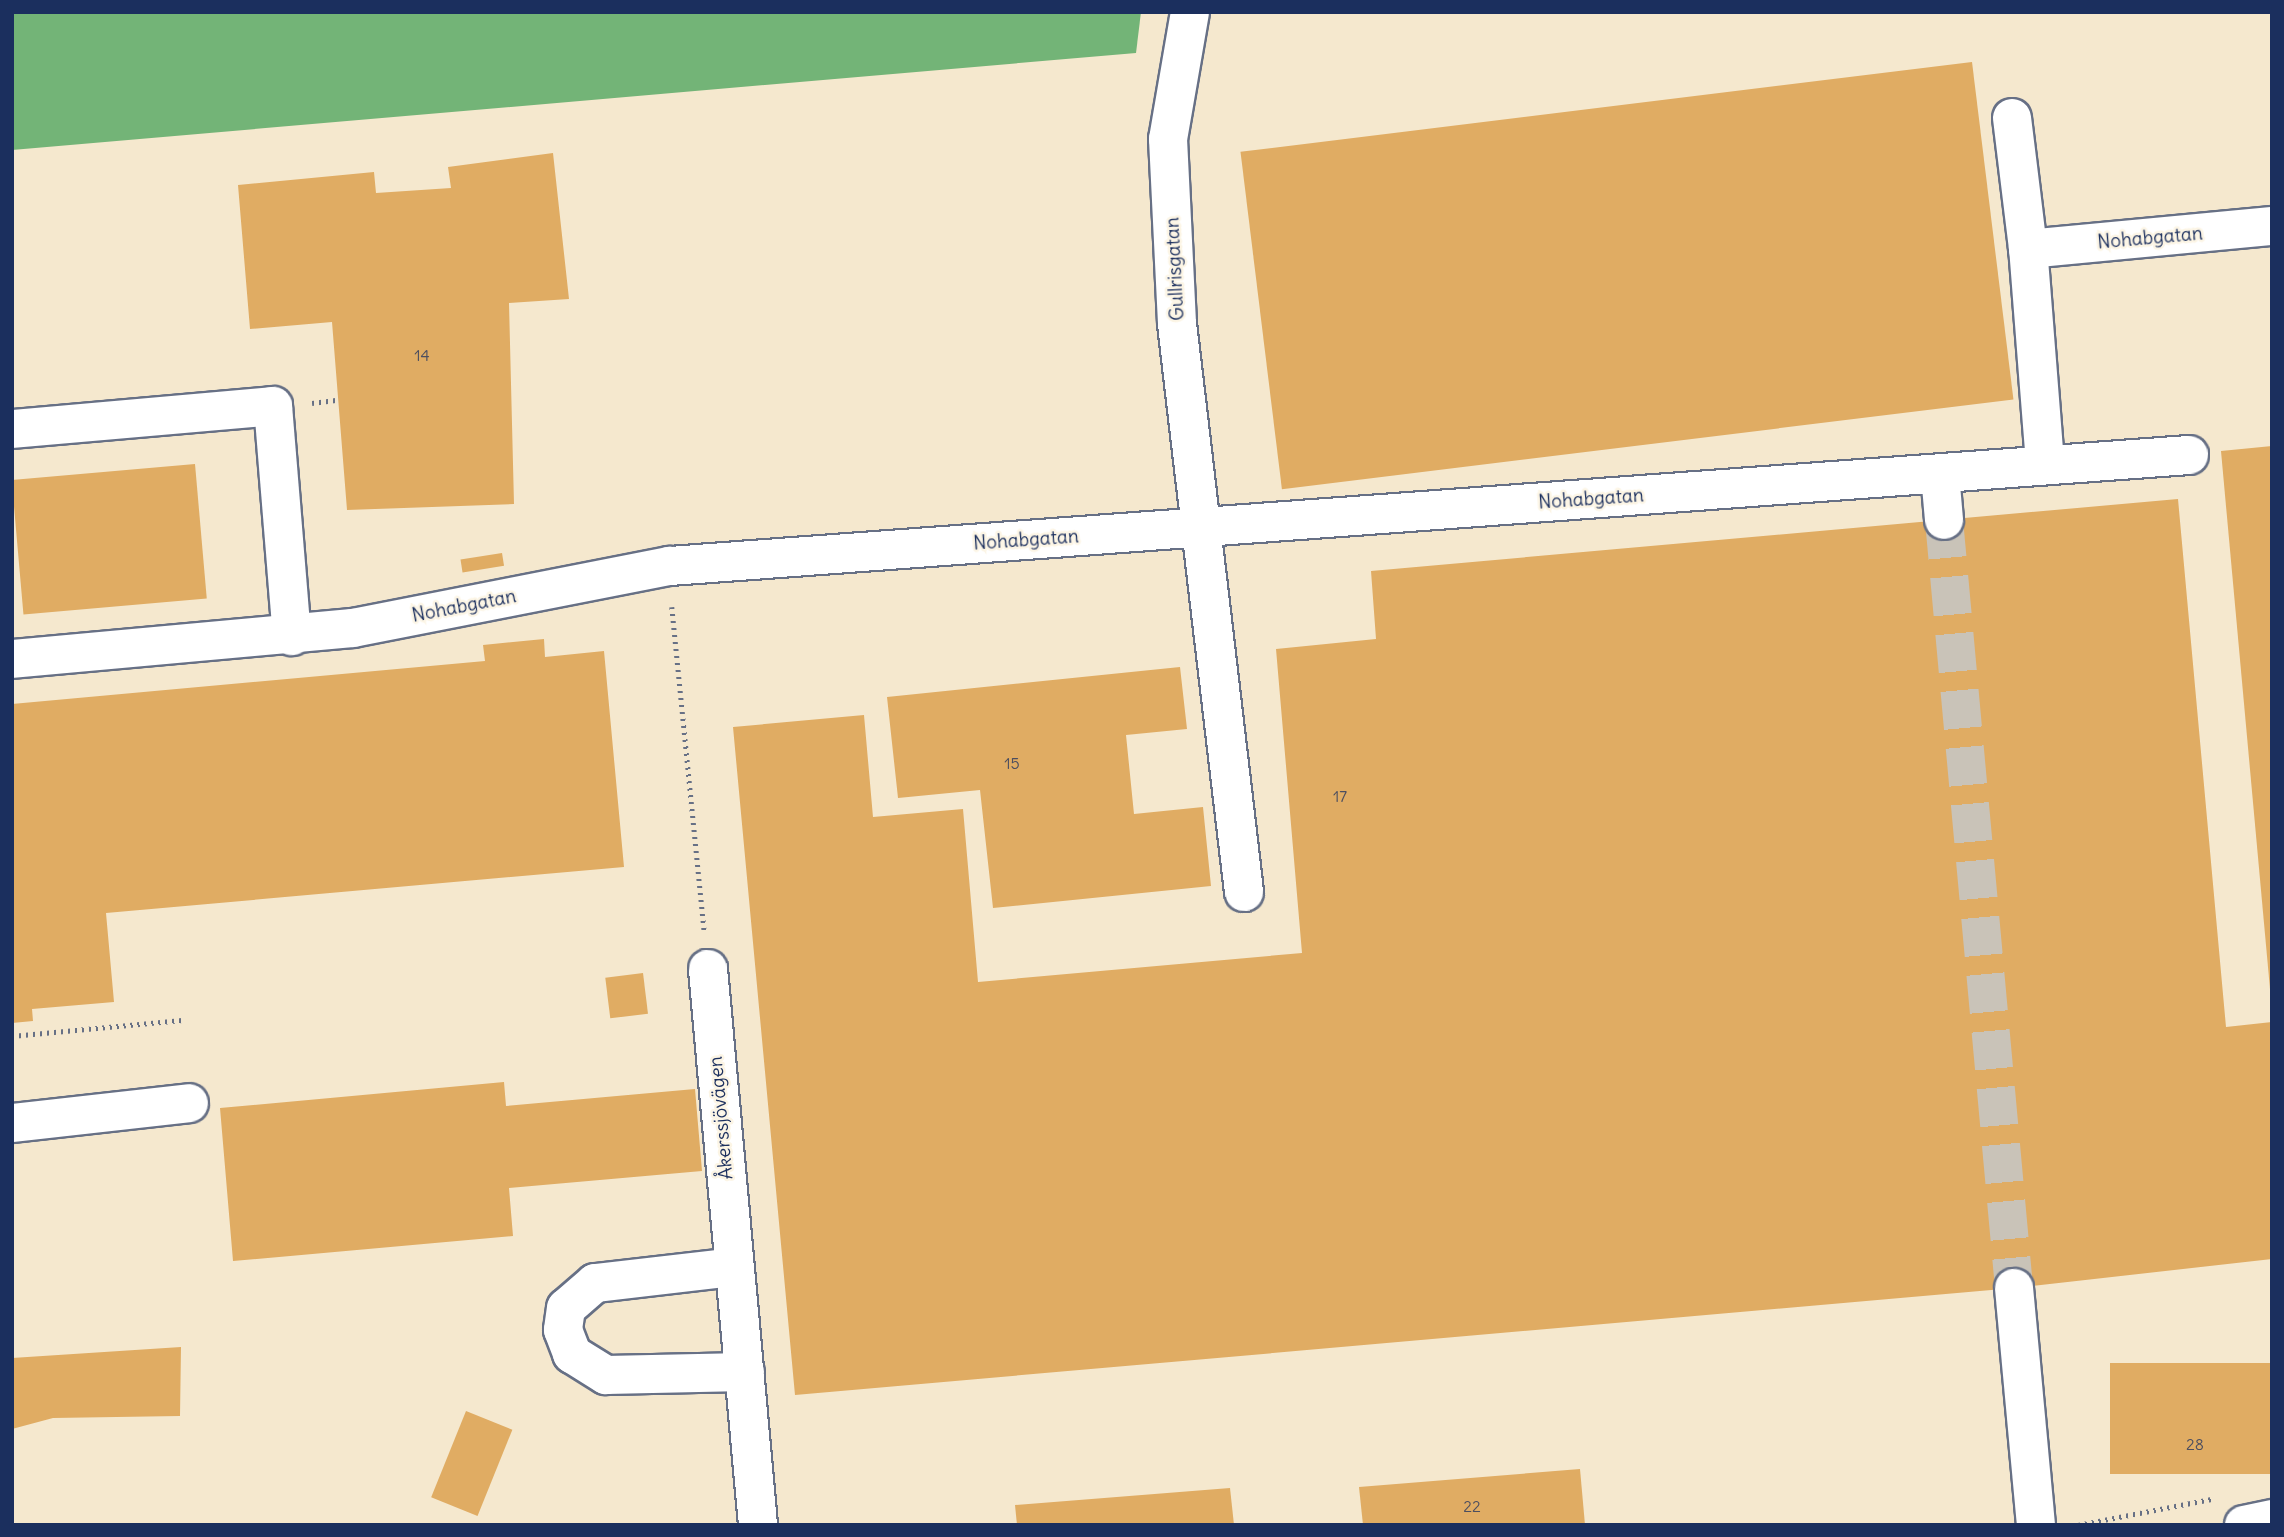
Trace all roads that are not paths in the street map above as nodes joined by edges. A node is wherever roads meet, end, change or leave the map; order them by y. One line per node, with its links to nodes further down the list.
1 (1190, 12): 10 (street, Gullrisgatan)
2 (2012, 118): 4 (street)
3 (2272, 226): 4 (street, Nohabgatan)
4 (2028, 249): 7 (street)
5 (12, 429): 11 (street)
6 (2189, 456): 7 (street, Nohabgatan)
7 (2045, 463): 8 (street, Nohabgatan)
8 (1940, 474): 9 (street); 10 (street, Nohabgatan)
9 (1944, 520)
10 (1203, 527): 11 (street, Nohabgatan); 13 (street, Gullrisgatan)
11 (292, 636): 12 (street, Nohabgatan)
12 (12, 659)
13 (1244, 892)
14 (708, 969): 17 (street, Åkerssjövägen)
15 (189, 1103): 16 (street)
16 (12, 1123)
17 (734, 1268): 19 (street, Åkerssjövägen); 19 (street)
18 (2014, 1288): 23 (street)
19 (745, 1372): 22 (street, Åkerssjövägen)
20 (2232, 1511): 21 (street)
21 (2272, 1519)
22 (758, 1525)
23 (2036, 1525)

